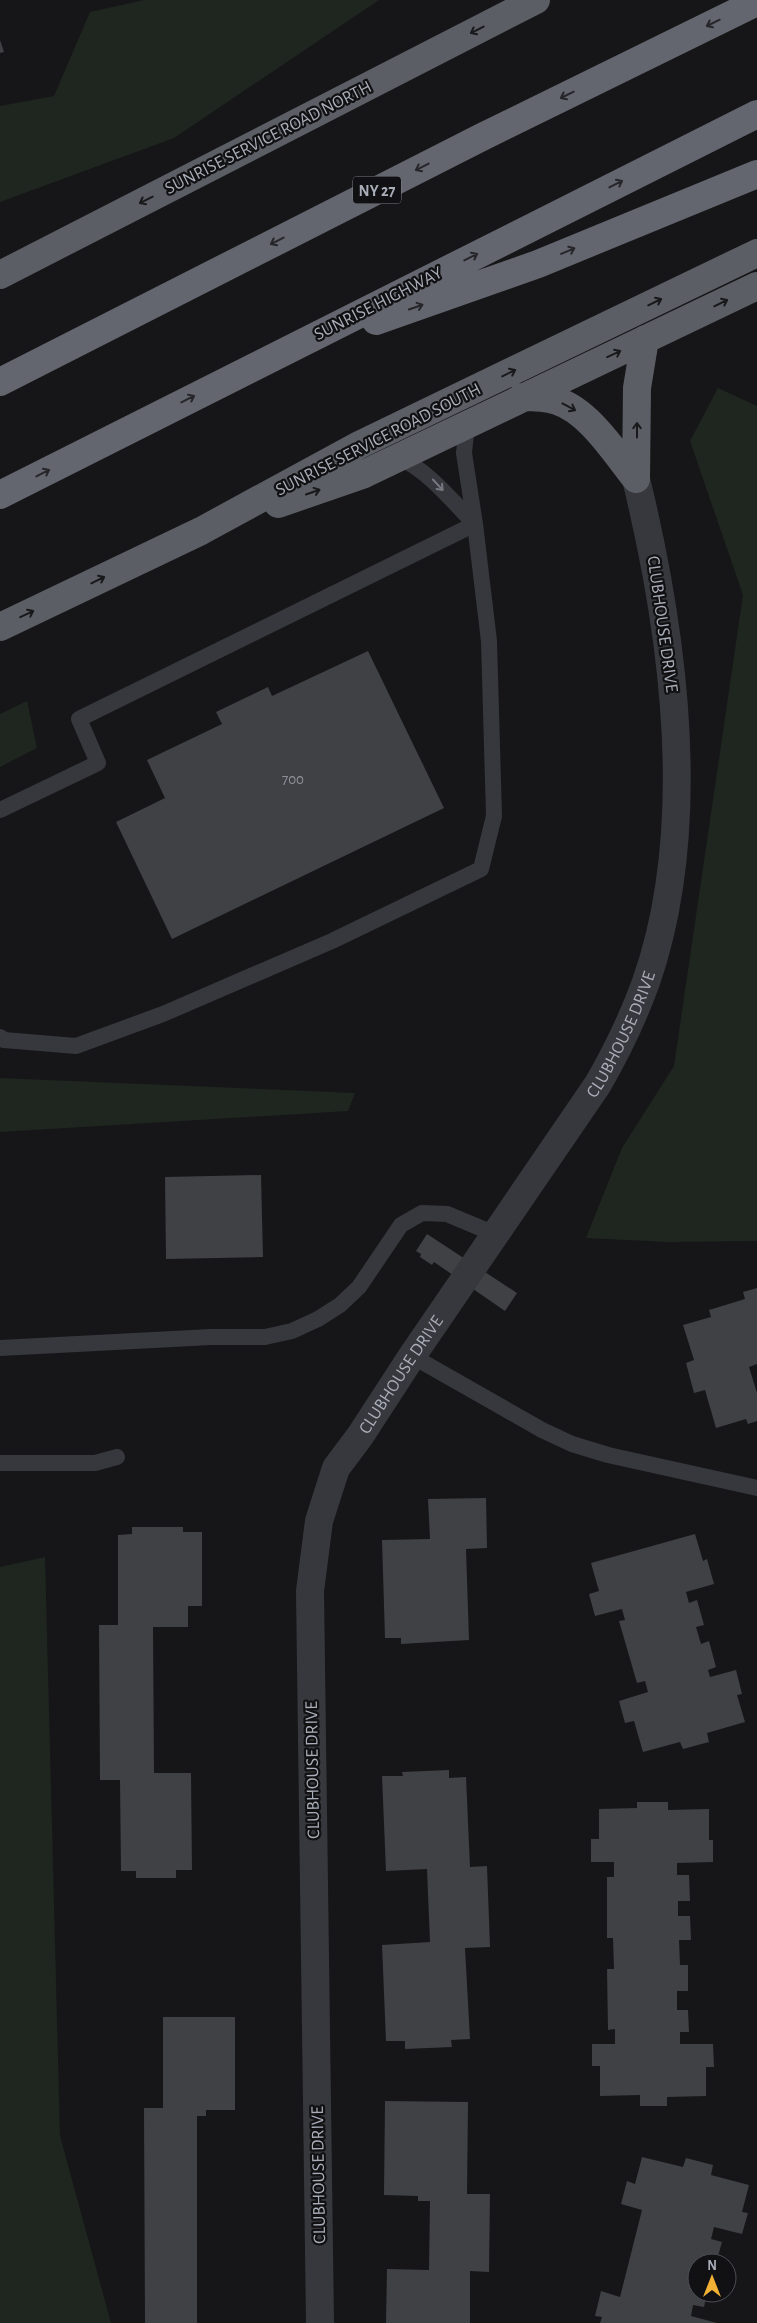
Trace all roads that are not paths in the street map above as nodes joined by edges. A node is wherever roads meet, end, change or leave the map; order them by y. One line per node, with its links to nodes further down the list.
1 (757, 2): 10 (highway, NY 27, one-way to 10)
2 (520, 4): 6 (highway, SUNRISE SERVICE ROAD NORTH, one-way to 6)
3 (757, 114): 9 (highway, SUNRISE HIGHWAY, one-way to 3)
4 (757, 174): 9 (highway, one-way to 4)
5 (757, 253): 17 (highway, SUNRISE SERVICE ROAD SOUTH, one-way to 5)
6 (0, 275)
7 (757, 286): 8 (highway, one-way to 7)
8 (645, 339): 11 (highway, one-way to 8); 14 (highway, one-way to 8)
9 (270, 357): 15 (highway, SUNRISE HIGHWAY, one-way to 9)
10 (0, 382)
11 (522, 397): 12 (highway); 14 (highway, one-way to 14)
12 (467, 424): 13 (highway); 16 (lane)
13 (398, 457): 16 (lane, one-way to 16); 17 (highway, one-way to 13)
14 (636, 479): 21 (street, CLUBHOUSE DRIVE)
15 (0, 495)
16 (475, 524): 19 (lane); 20 (lane)
17 (201, 531): 18 (highway, SUNRISE SERVICE ROAD SOUTH, one-way to 17)
18 (0, 627)
19 (0, 810)
20 (0, 1037)
21 (494, 1234): 22 (lane); 23 (street, CLUBHOUSE DRIVE)
22 (0, 1348)
23 (412, 1356): 26 (lane); 27 (street, CLUBHOUSE DRIVE)
24 (117, 1456): 25 (lane)
25 (0, 1463)
26 (757, 1488)
27 (320, 2323)

